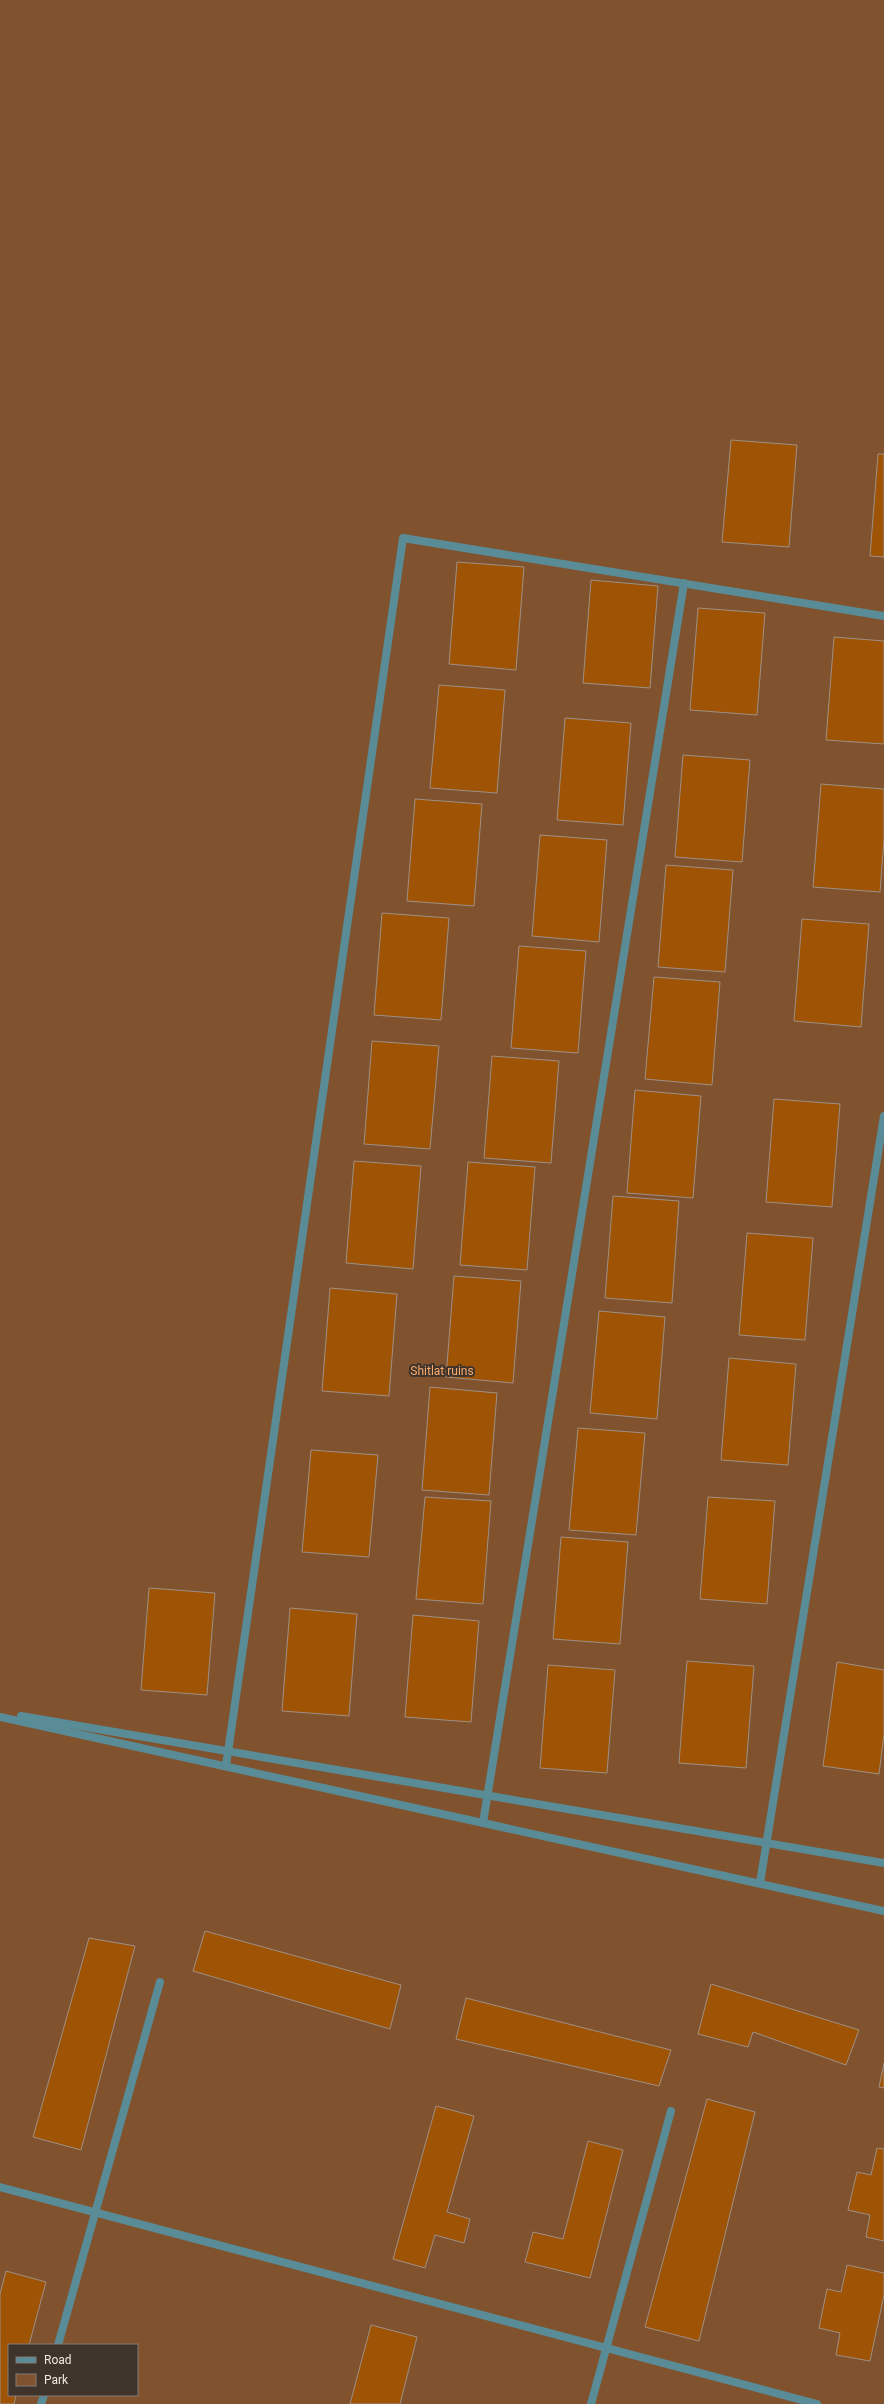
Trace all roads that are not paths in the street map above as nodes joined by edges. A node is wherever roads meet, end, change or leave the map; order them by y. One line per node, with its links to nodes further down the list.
1 (684, 583): 2 (street); 6 (street); 8 (street)
2 (884, 616)
3 (884, 1116): 10 (street)
4 (0, 1712): 6 (street)
5 (0, 1717): 7 (street)
6 (228, 1751): 7 (street); 8 (street)
7 (226, 1766): 9 (street)
8 (488, 1795): 9 (street); 10 (street)
9 (483, 1823): 12 (street)
10 (766, 1843): 11 (street); 12 (street)
11 (884, 1863)
12 (760, 1883): 13 (street)
13 (884, 1911)
14 (160, 1982): 17 (street)
15 (671, 2111): 19 (street)
16 (0, 2187): 17 (street)
17 (95, 2212): 18 (street); 19 (street)
18 (58, 2344)
19 (606, 2348): 20 (street); 21 (street)
20 (591, 2404)
21 (817, 2404)

